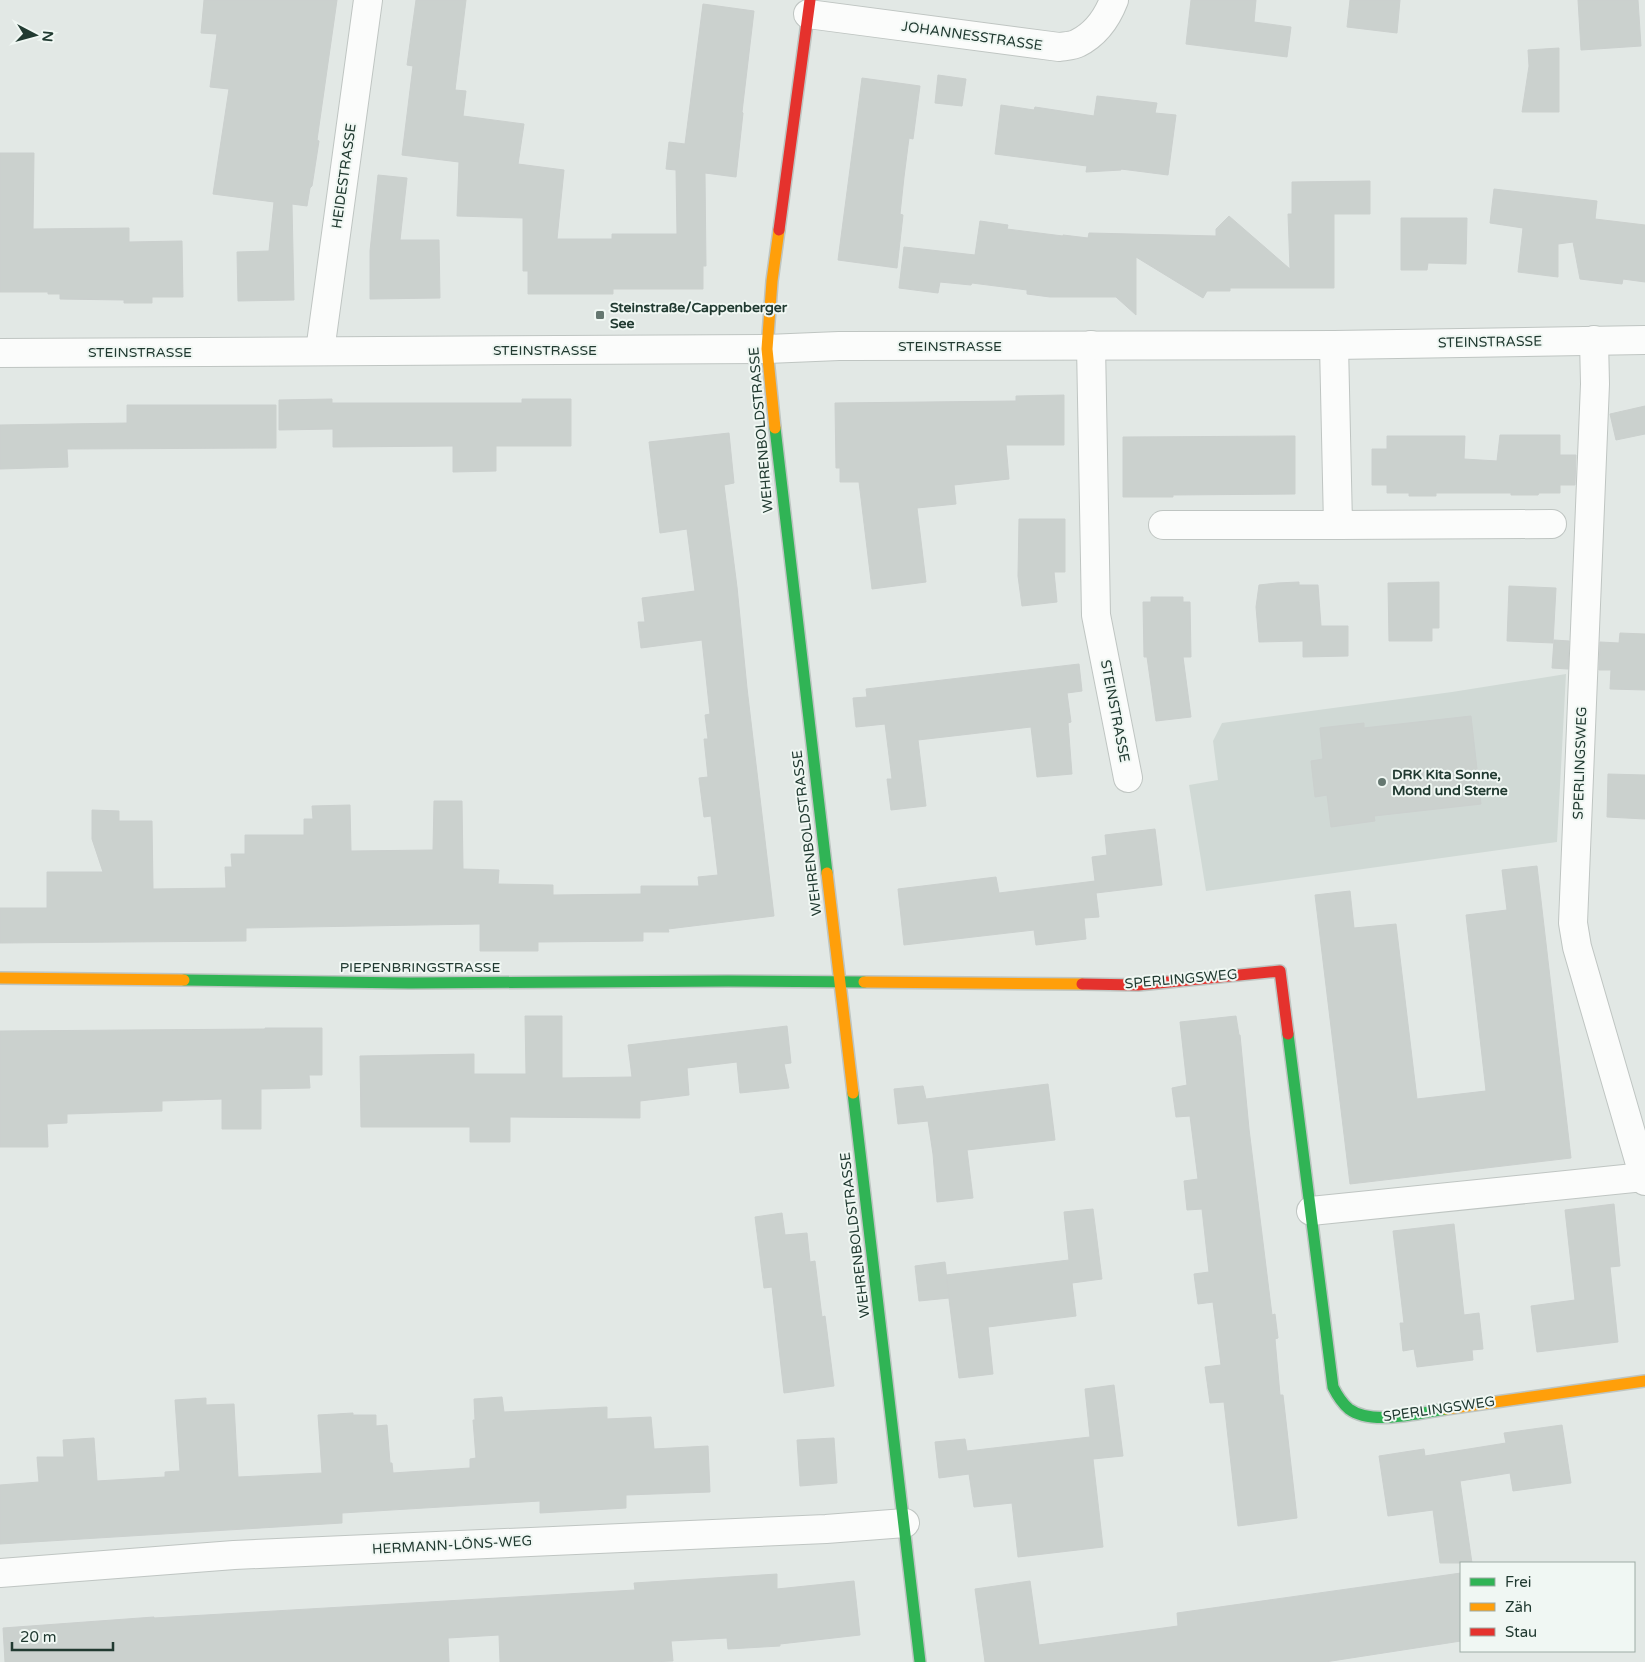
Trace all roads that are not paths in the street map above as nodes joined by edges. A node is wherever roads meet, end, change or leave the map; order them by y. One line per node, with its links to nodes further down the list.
1 (368, 0): 9 (street, HEIDESTRASSE)
2 (1114, 0): 3 (street, JOHANNESSTRASSE)
3 (809, 7): 8 (street, WEHRENBOLDSTRASSE)
4 (1594, 340): 5 (street, STEINSTRASSE); 7 (street, STEINSTRASSE); 17 (street, SPERLINGSWEG)
5 (1645, 340)
6 (1091, 345): 7 (street, STEINSTRASSE); 8 (street, STEINSTRASSE); 14 (street, STEINSTRASSE)
7 (1334, 345): 13 (street)
8 (767, 349): 9 (street, STEINSTRASSE); 16 (street, WEHRENBOLDSTRASSE)
9 (320, 351): 10 (street, STEINSTRASSE)
10 (0, 353)
11 (1552, 524): 13 (street)
12 (1163, 525): 13 (street)
13 (1338, 525)
14 (1128, 778)
15 (0, 978): 16 (street, PIEPENBRINGSTRASSE)
16 (840, 982): 18 (street, SPERLINGSWEG); 20 (street, WEHRENBOLDSTRASSE)
17 (1644, 1179): 18 (street, SPERLINGSWEG)
18 (1311, 1211): 19 (street, SPERLINGSWEG)
19 (1645, 1381)
20 (905, 1523): 21 (street, HERMANN-LÖNS-WEG); 22 (street, WEHRENBOLDSTRASSE)
21 (0, 1573)
22 (920, 1662)

